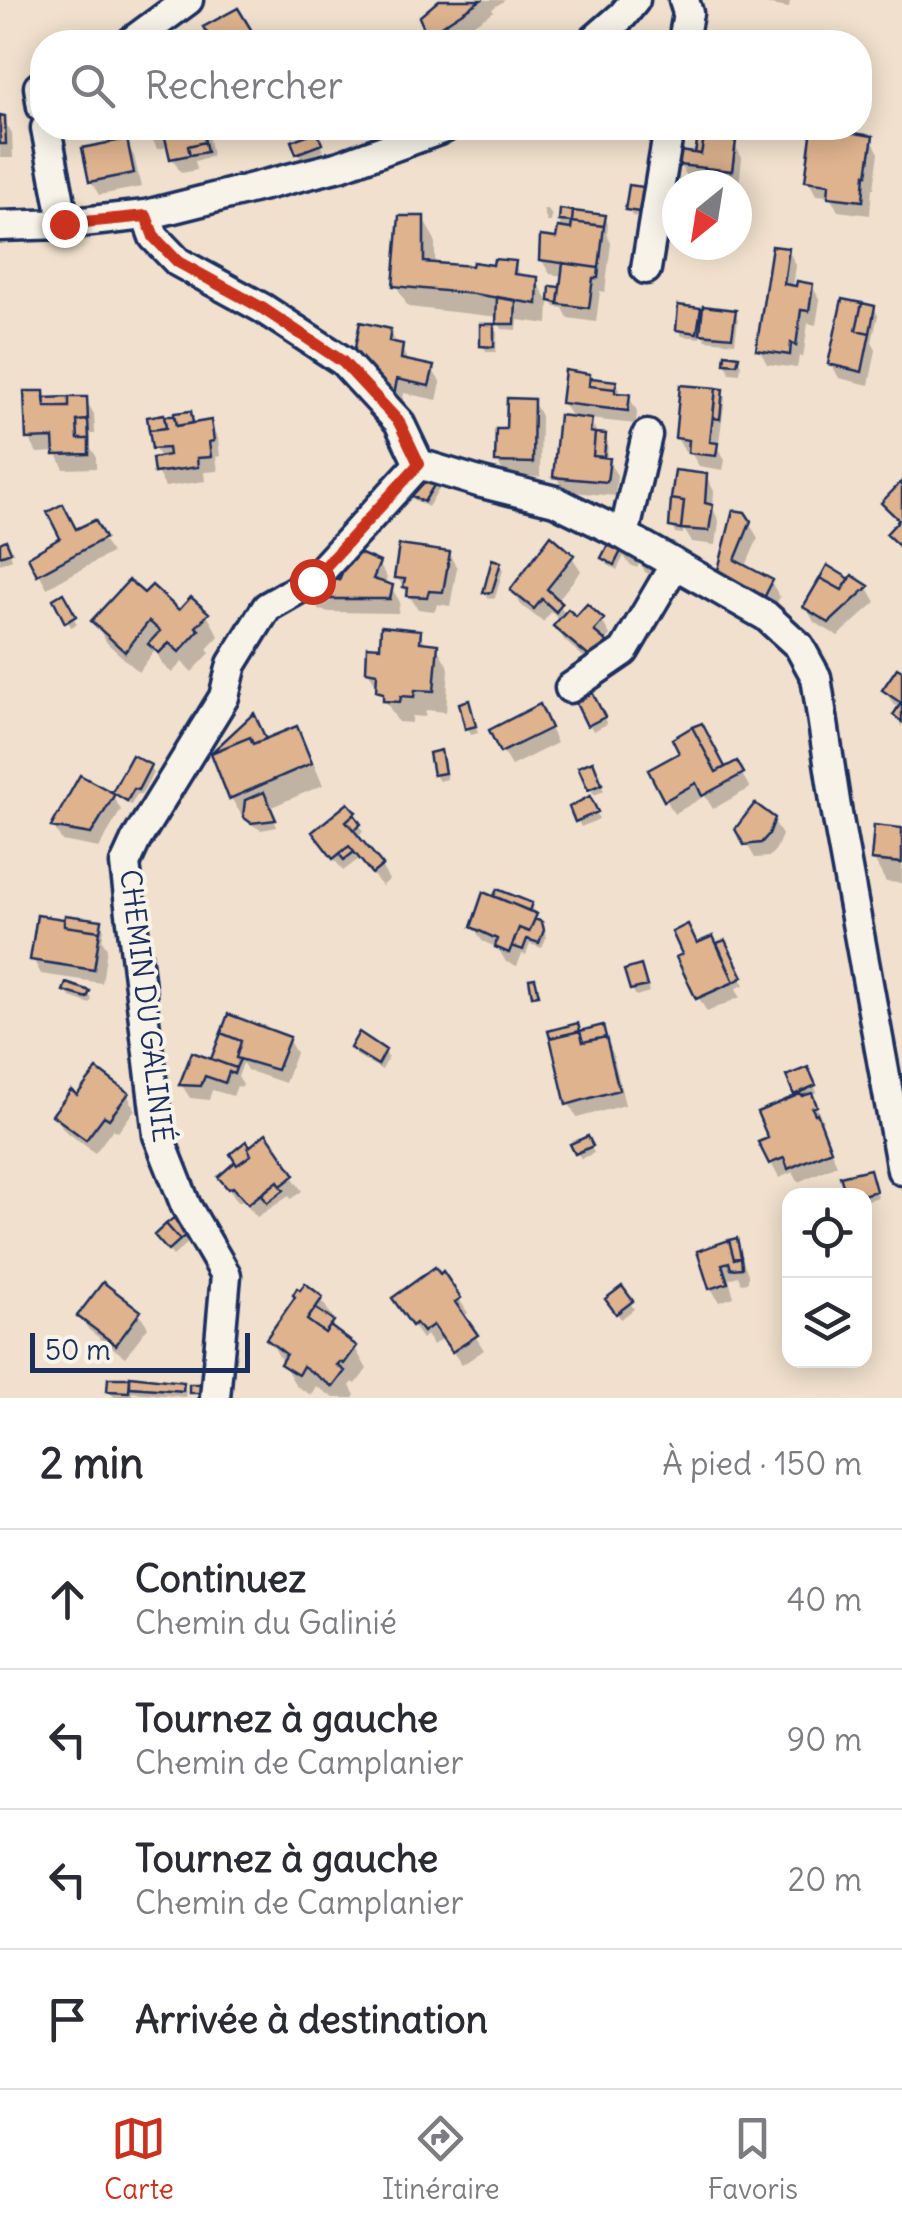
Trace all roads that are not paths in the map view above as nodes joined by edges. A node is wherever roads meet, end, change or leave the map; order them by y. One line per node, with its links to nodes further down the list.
1 (188, 0): 4 (street)
2 (635, 0): 5 (street)
3 (684, 0): 6 (street)
4 (147, 30)
5 (606, 30)
6 (685, 30)
7 (48, 140): 11 (street)
8 (411, 140): 10 (street)
9 (667, 140): 13 (street)
10 (146, 216): 11 (street); 15 (street)
11 (64, 224): 12 (street)
12 (0, 226)
13 (646, 269)
14 (647, 436): 16 (street)
15 (419, 464): 16 (street); 20 (street, CHEMIN DU GALINIÉ)
16 (624, 535): 17 (street)
17 (675, 564): 18 (street); 19 (street)
18 (570, 688)
19 (902, 1170)
20 (215, 1398)

